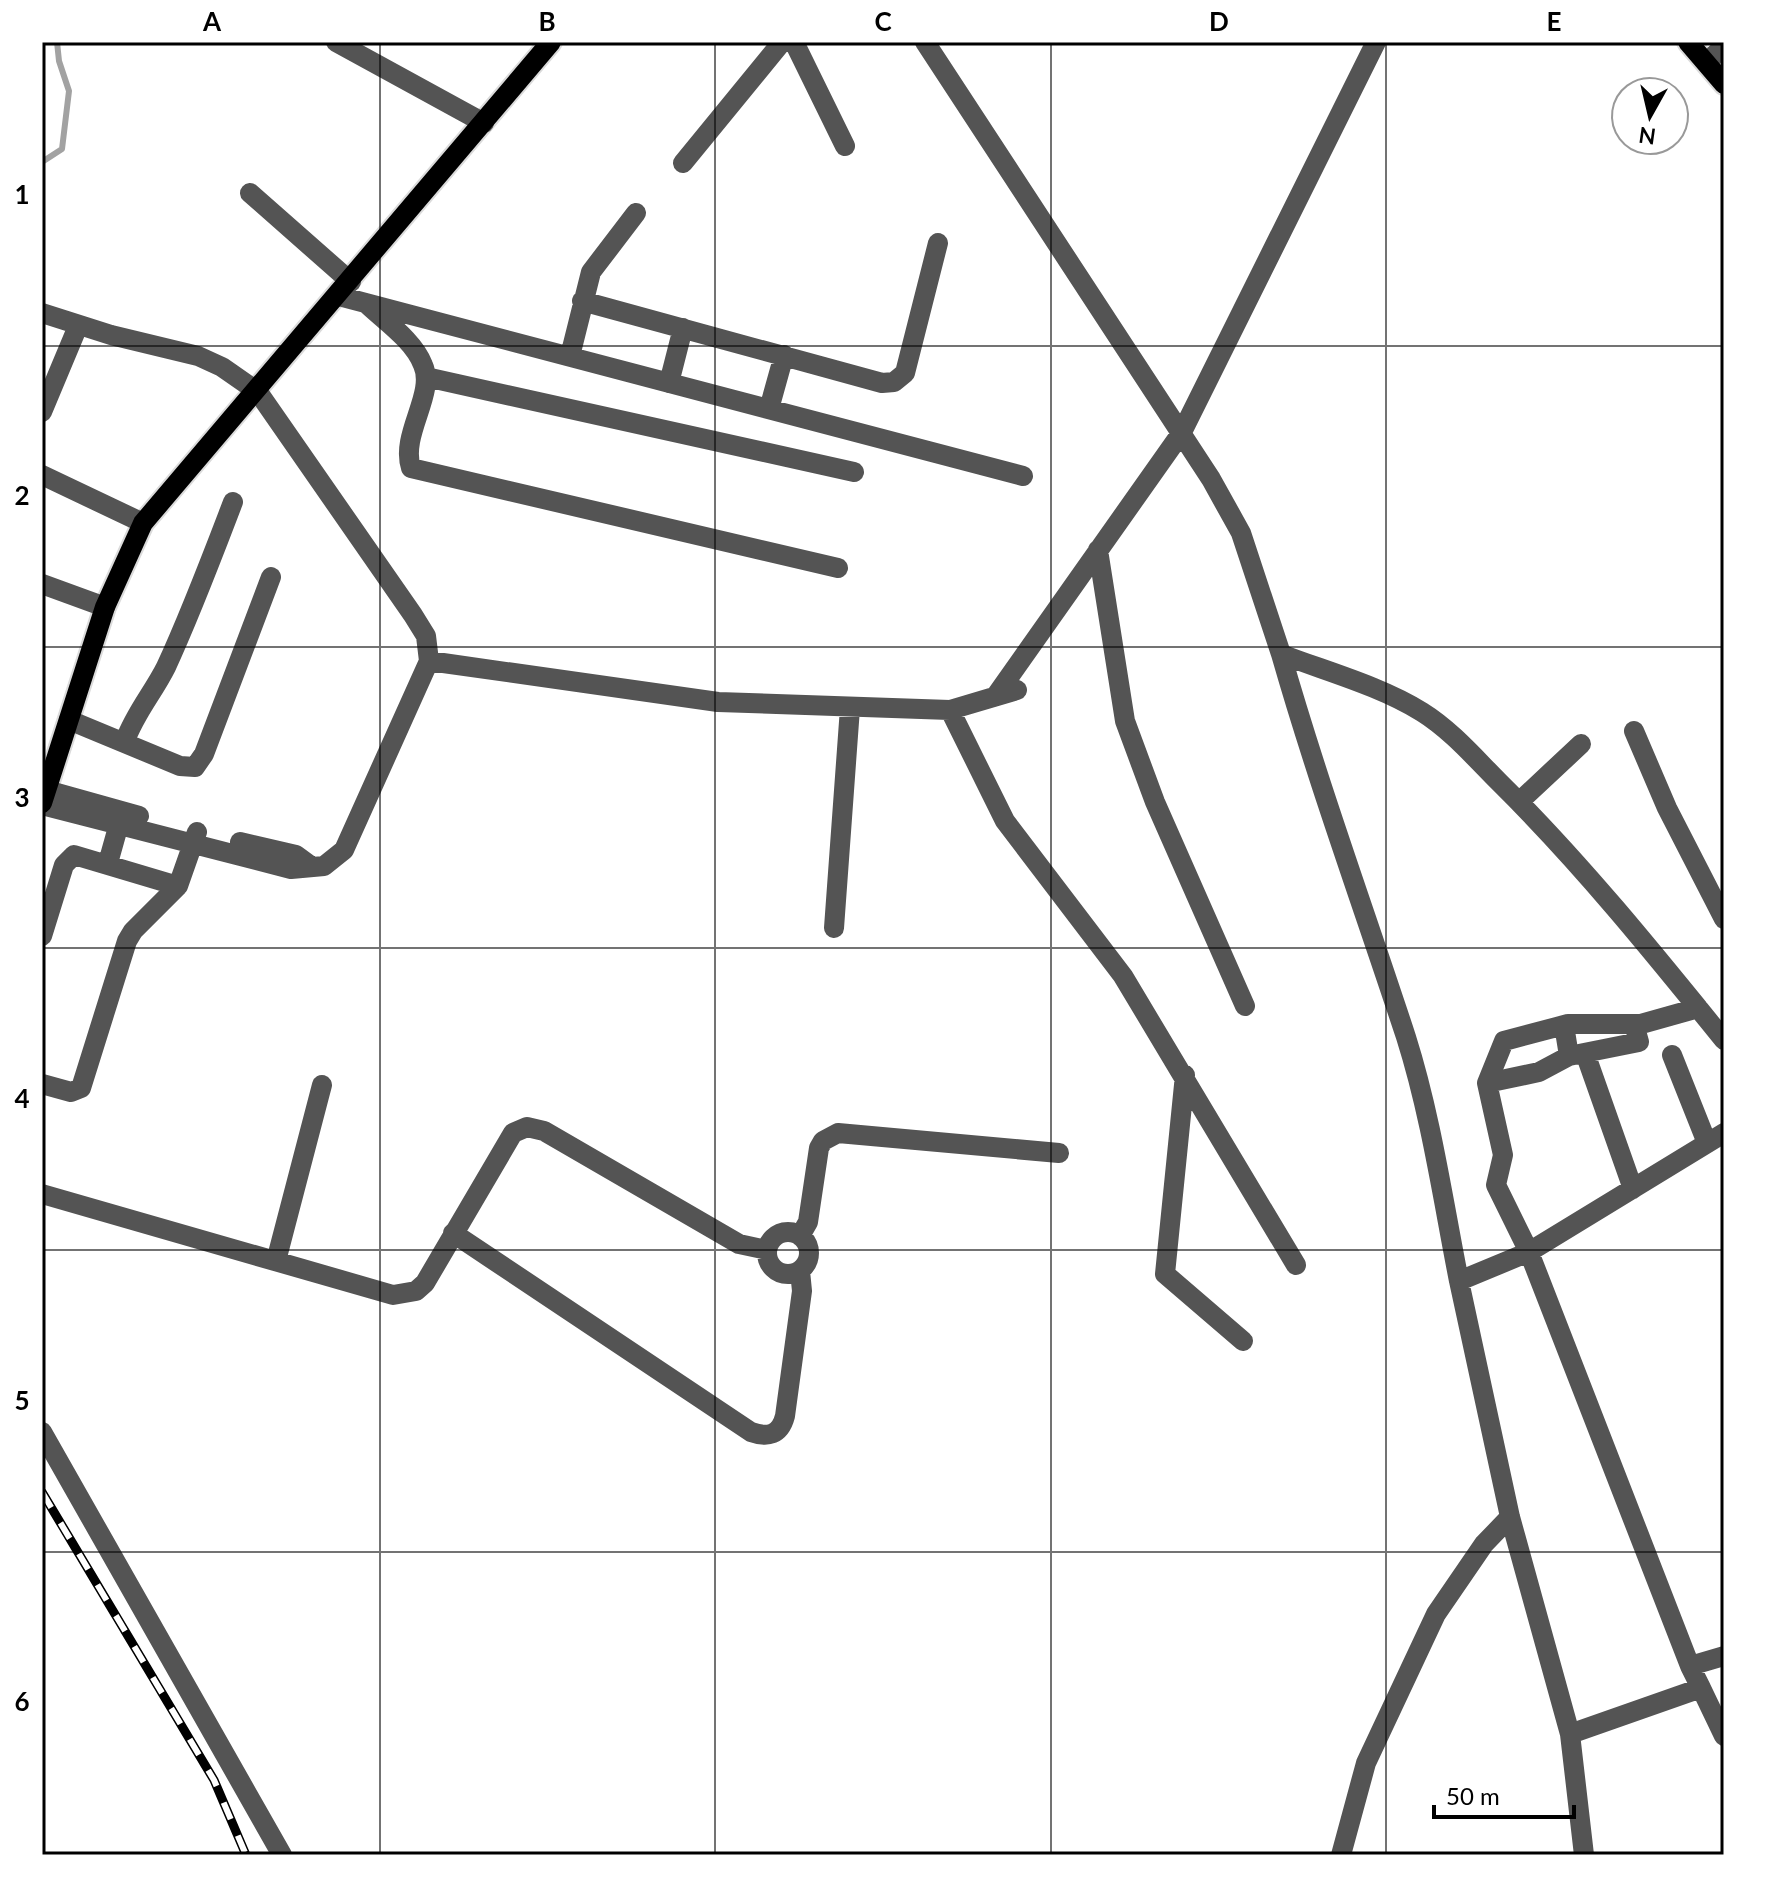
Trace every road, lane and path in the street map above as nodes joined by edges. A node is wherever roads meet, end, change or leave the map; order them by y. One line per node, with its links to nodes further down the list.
1 (336, 42): 11 (street)
2 (551, 42): 11 (main road)
3 (782, 42): 13 (street)
4 (794, 42): 12 (street)
5 (925, 42): 30 (street)
6 (1376, 42): 30 (street)
7 (1688, 42): 9 (main road)
8 (1724, 46): 9 (street)
9 (1707, 62): 10 (main road)
10 (1724, 84)
11 (484, 123): 17 (main road)
12 (845, 146)
13 (683, 163)
14 (250, 193): 17 (street)
15 (636, 213): 18 (street)
16 (938, 243): 23 (street)
17 (345, 289): 19 (street); 27 (main road)
18 (582, 301): 22 (street); 24 (street)
19 (367, 304): 24 (street); 25 (street)
20 (42, 313): 21 (street)
21 (78, 326): 27 (street); 29 (street)
22 (683, 328): 23 (street); 26 (street)
23 (784, 355): 28 (street)
24 (570, 356): 26 (street)
25 (426, 377): 31 (street); 37 (street)
26 (669, 383): 28 (street)
27 (258, 392): 35 (main road); 42 (street)
28 (769, 409): 33 (street)
29 (42, 412)
30 (1182, 432): 36 (street); 41 (street)
31 (854, 472)
32 (42, 475): 35 (street)
33 (1023, 476)
34 (233, 502): 47 (street)
35 (143, 523): 40 (main road)
36 (1098, 550): 44 (street); 59 (street)
37 (838, 568)
38 (271, 577): 47 (street)
39 (42, 584): 40 (street)
40 (105, 607): 45 (main road)
41 (1281, 654): 51 (street); 81 (street)
42 (429, 661): 43 (street); 53 (street)
43 (850, 708): 44 (street); 57 (street)
44 (950, 710): 66 (street)
45 (69, 720): 47 (street); 49 (main road)
46 (1634, 731): 56 (street)
47 (125, 741)
48 (1581, 744): 51 (street)
49 (50, 750): 50 (main road)
50 (43, 799): 52 (street)
51 (1519, 802): 60 (street)
52 (120, 818): 53 (street); 54 (street)
53 (195, 837): 55 (street)
54 (108, 863): 55 (street); 58 (street)
55 (178, 886): 68 (street)
56 (1724, 919)
57 (834, 928)
58 (42, 936)
59 (1245, 1006)
60 (1698, 1008): 61 (street); 63 (street)
61 (1634, 1024): 62 (street); 64 (street)
62 (1564, 1025): 64 (street); 67 (street)
63 (1724, 1040)
64 (1577, 1054): 67 (street); 72 (street)
65 (1672, 1055): 70 (street)
66 (1185, 1075): 79 (street); 82 (street)
67 (1487, 1083): 77 (street)
68 (42, 1084)
69 (322, 1085): 78 (street)
70 (1716, 1138): 72 (street)
71 (1059, 1153): 75 (street)
72 (1633, 1189): 77 (street)
73 (42, 1194): 78 (street)
74 (453, 1233): 76 (street); 78 (street); 80 (street)
75 (800, 1236): 76 (street); 80 (street)
76 (767, 1250): 80 (street)
77 (1529, 1252): 81 (street); 86 (street)
78 (276, 1261)
79 (1296, 1265)
80 (800, 1271)
81 (1459, 1281): 84 (street)
82 (1243, 1341)
83 (42, 1432): 90 (street)
84 (1510, 1517): 88 (street); 91 (street)
85 (1724, 1656): 86 (street)
86 (1690, 1666): 87 (street)
87 (1701, 1688): 88 (street); 89 (street)
88 (1570, 1734): 92 (street)
89 (1724, 1736)
90 (282, 1855)
91 (1341, 1855)
92 (1584, 1855)

